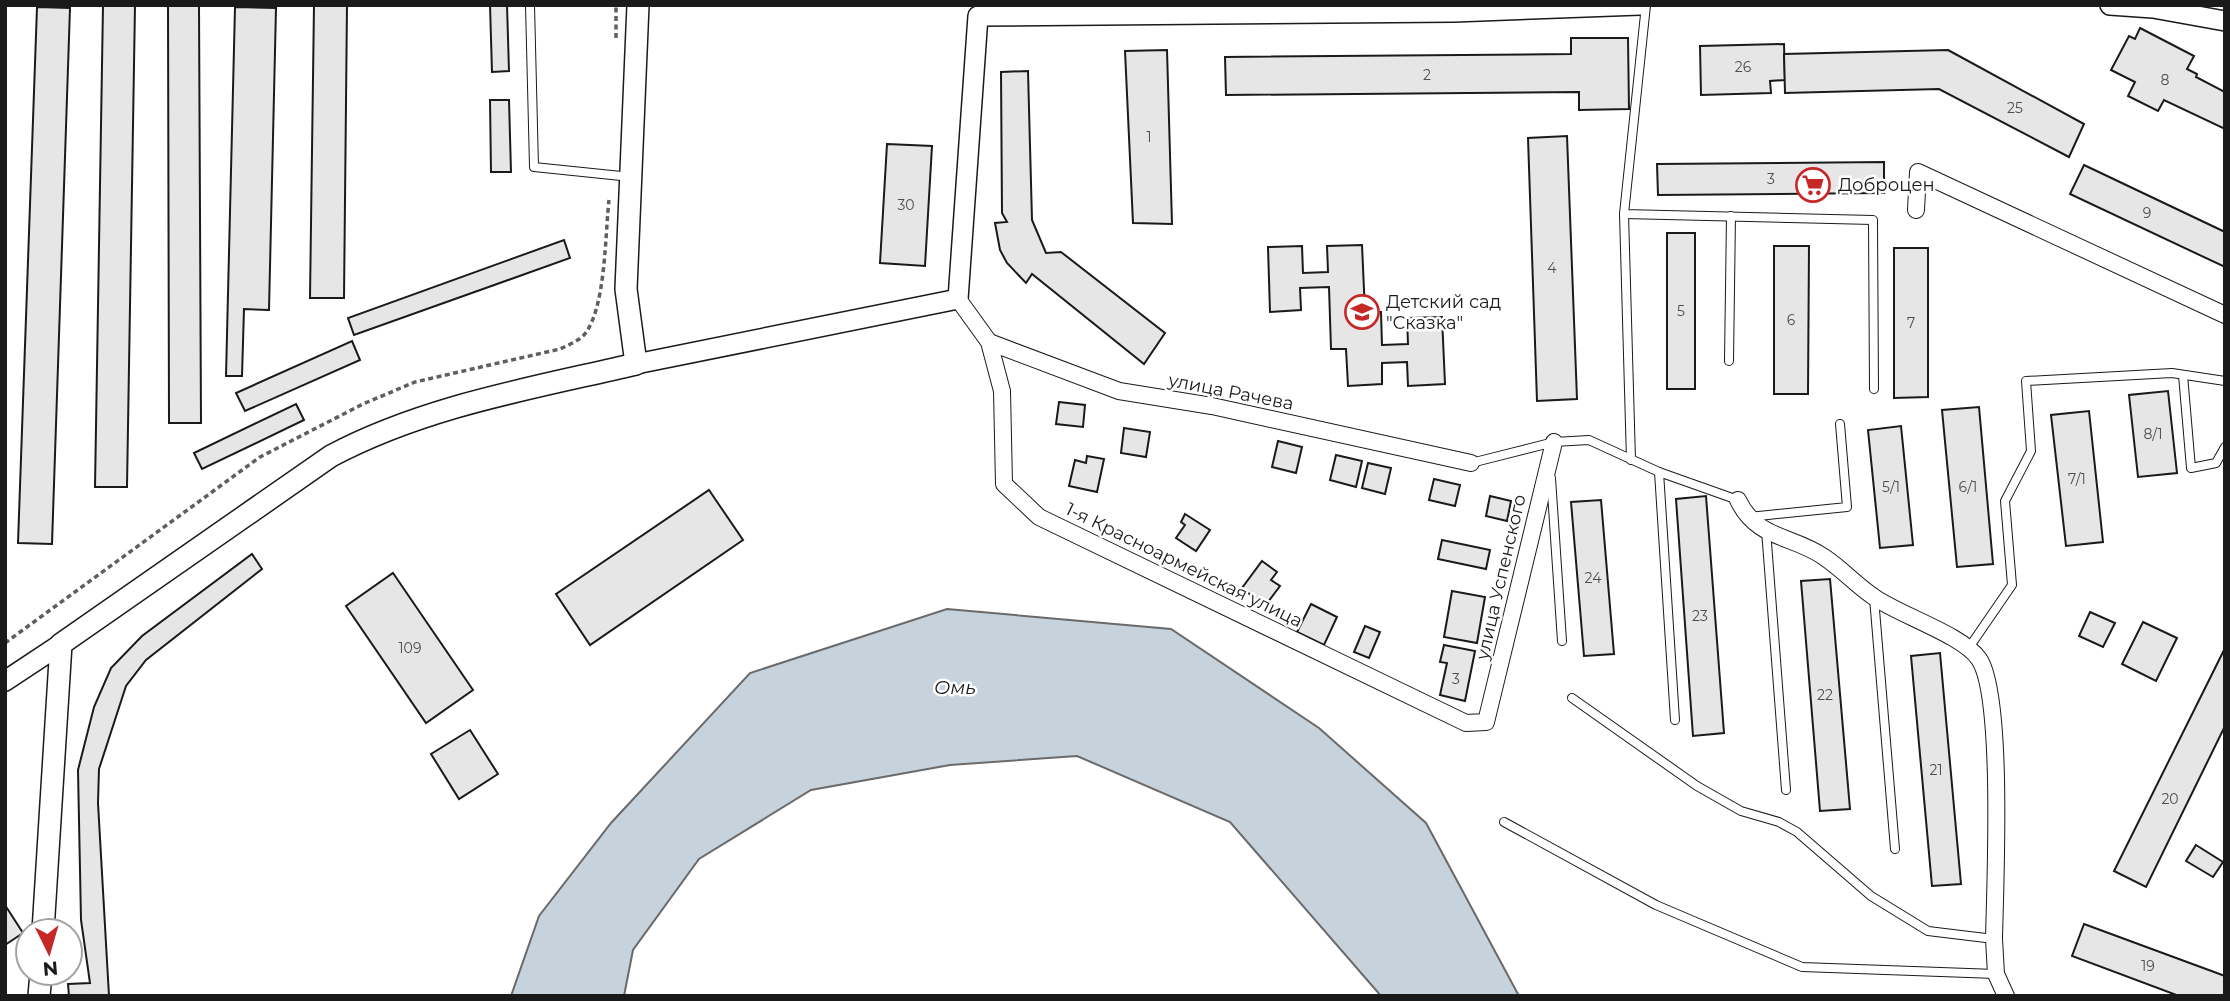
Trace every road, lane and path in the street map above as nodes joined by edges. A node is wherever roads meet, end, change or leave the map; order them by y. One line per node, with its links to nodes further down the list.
1 (530, 5): 13 (lane)
2 (616, 5): 12 (path)
3 (638, 5): 13 (main road)
4 (1640, 5): 7 (street)
5 (1646, 5): 15 (lane)
6 (2110, 5): 11 (street)
7 (1536, 7): 8 (street)
8 (1454, 8): 9 (street)
9 (1372, 9): 10 (street)
10 (978, 11): 17 (street)
11 (2225, 21)
12 (616, 44)
13 (621, 176): 21 (main road); 36 (path)
14 (1916, 210): 18 (street)
15 (1623, 214): 16 (lane); 28 (lane)
16 (1731, 216): 20 (lane); 24 (lane)
17 (958, 299): 19 (street); 21 (street)
18 (2225, 315)
19 (989, 342): 29 (street, улица Рачева); 42 (street, 1-я Красноармейская улица)
20 (1729, 361)
21 (635, 364): 37 (main road)
22 (2183, 375): 23 (lane); 26 (lane); 38 (lane)
23 (2225, 381)
24 (1874, 389)
25 (1840, 424): 32 (lane)
26 (2225, 447)
27 (1552, 450): 28 (lane); 29 (lane); 35 (lane); 42 (street, улица Успенского)
28 (1632, 460): 30 (lane)
29 (1471, 463)
30 (1659, 471): 31 (lane); 41 (lane)
31 (1738, 500): 32 (street)
32 (1746, 518): 33 (street)
33 (1766, 530): 34 (street); 43 (lane)
34 (1874, 598): 38 (street); 45 (lane)
35 (1562, 641)
36 (5, 643)
37 (61, 644): 39 (street); 46 (main road)
38 (1968, 649): 47 (street)
39 (5, 681)
40 (1572, 698): 47 (lane)
41 (1675, 720)
42 (1486, 722)
43 (1786, 790)
44 (1504, 822): 48 (lane)
45 (1895, 849)
46 (44, 917)
47 (1994, 939): 48 (street)
48 (1996, 974): 49 (street)
49 (2006, 996)

